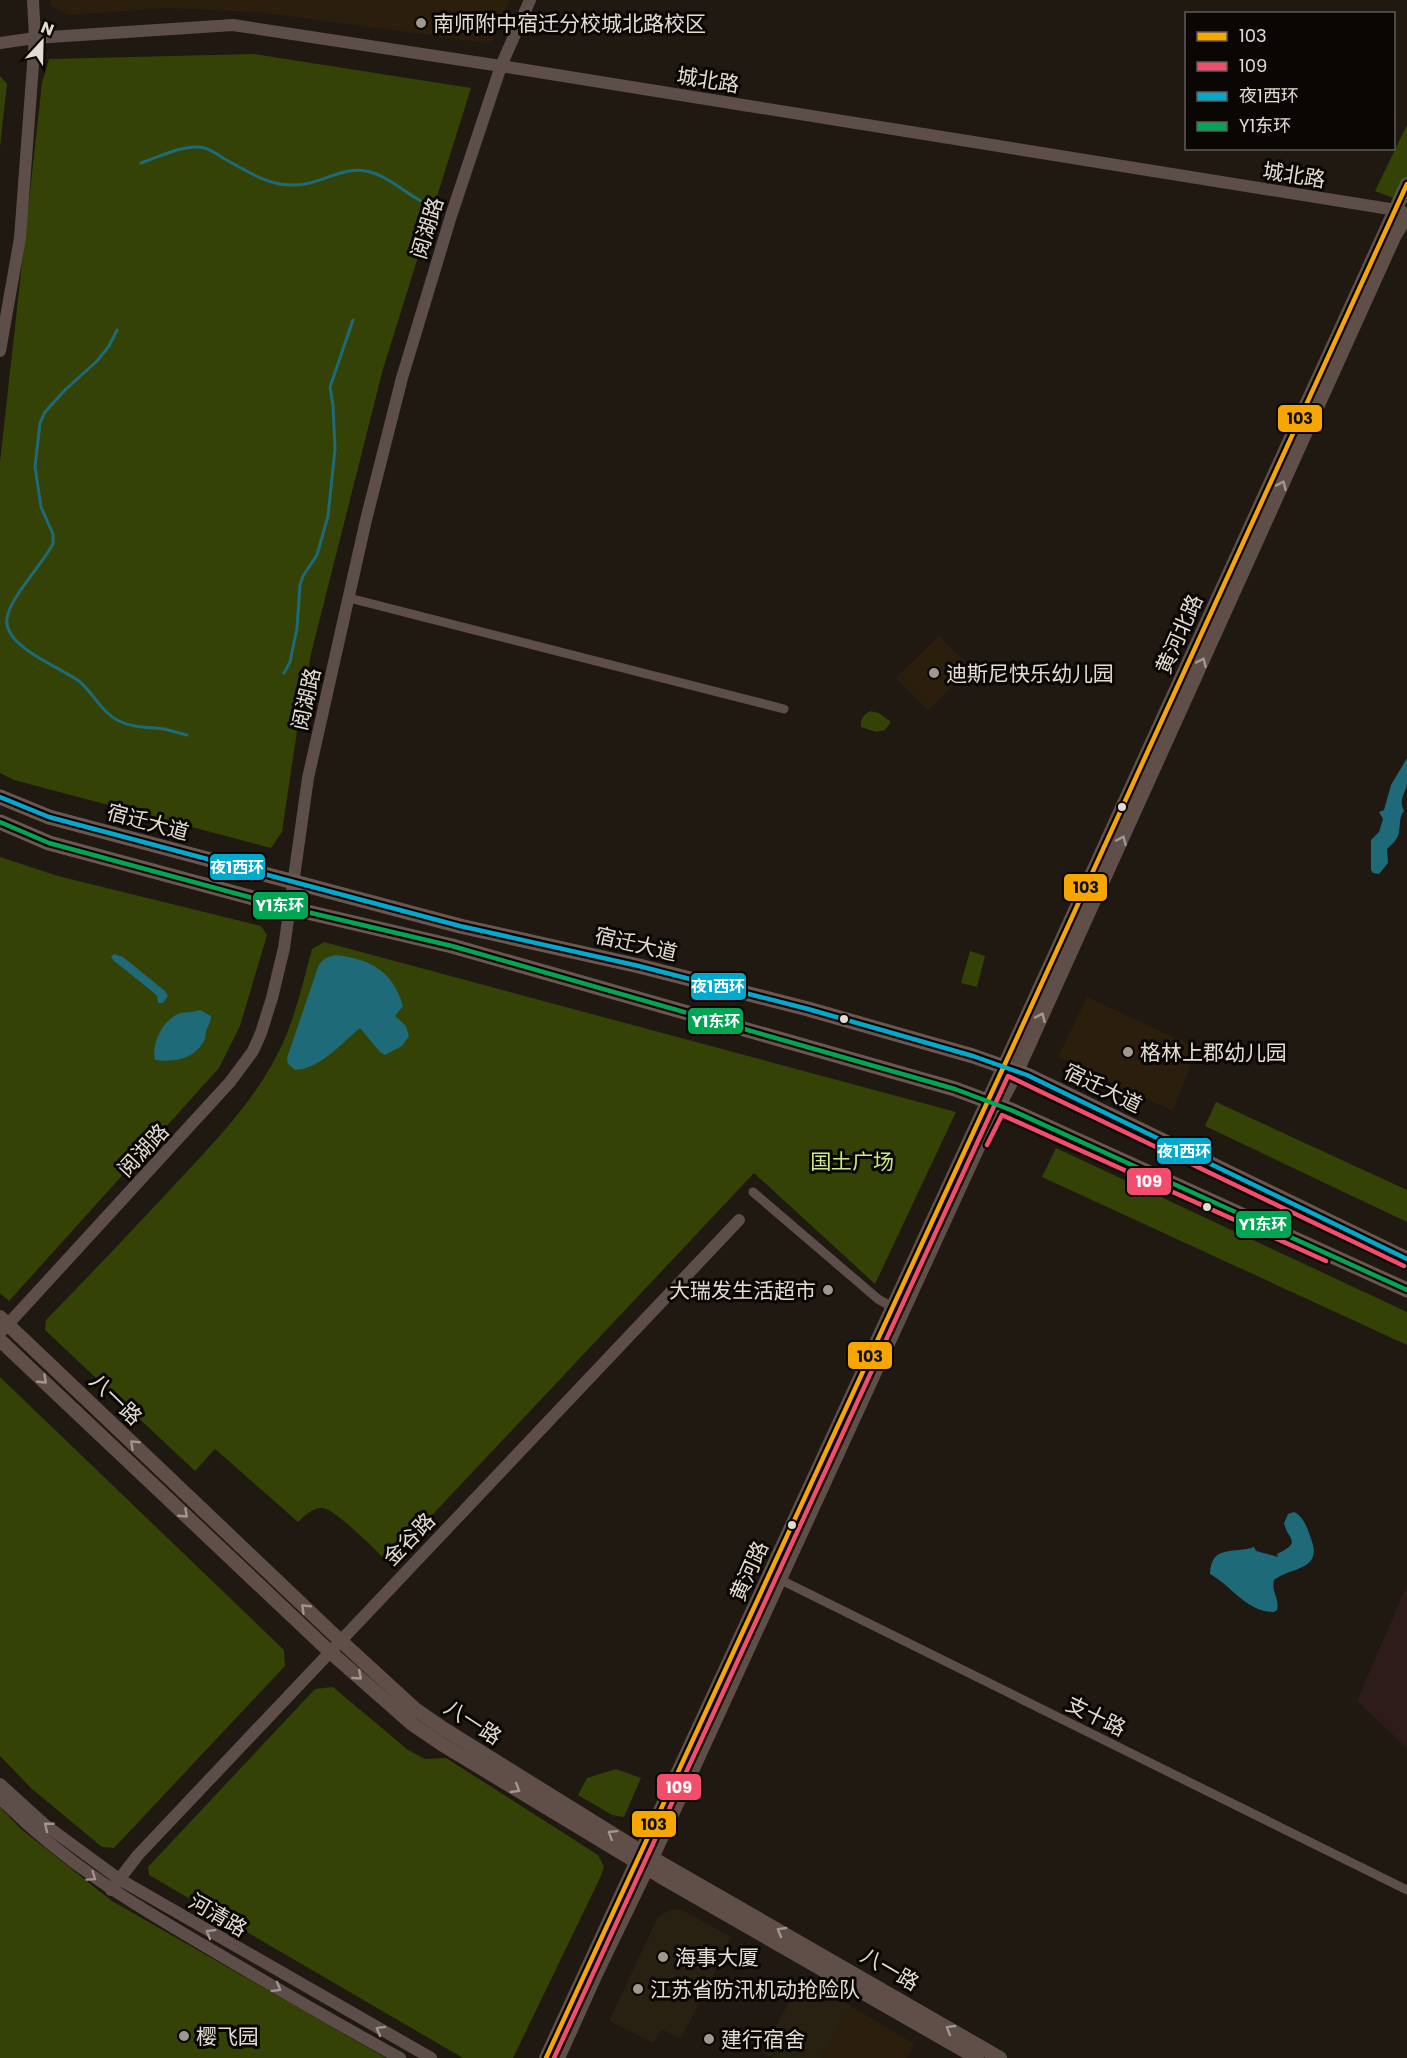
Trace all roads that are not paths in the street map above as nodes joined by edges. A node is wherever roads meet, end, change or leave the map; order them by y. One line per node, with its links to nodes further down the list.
1 (33, 0): 3 (street)
2 (530, 0): 5 (street, 阅湖路)
3 (35, 38): 4 (street, 城北路); 5 (street, 城北路); 8 (street)
4 (0, 43)
5 (501, 66): 7 (street, 城北路); 9 (street, 阅湖路)
6 (1407, 184): 7 (main road, 黄河北路)
7 (1403, 213): 15 (main road, 黄河北路)
8 (0, 351)
9 (349, 598): 10 (street); 13 (street, 阅湖路)
10 (784, 709)
11 (0, 797): 13 (main road, 宿迁大道)
12 (0, 822): 14 (main road)
13 (292, 882): 14 (street, 阅湖路); 15 (main road, 宿迁大道)
14 (290, 908): 16 (main road); 22 (street, 阅湖路)
15 (1011, 1068): 16 (main road, 黄河北路); 19 (main road, 宿迁大道)
16 (993, 1103): 20 (main road); 21 (main road, 黄河路); 24 (main road, 黄河路)
17 (753, 1192): 21 (street)
18 (739, 1220): 25 (street, 金谷路)
19 (1407, 1259)
20 (1407, 1290)
21 (892, 1307): 24 (main road, 黄河路)
22 (3, 1325): 25 (main road, 八一路, one-way to 22)
23 (0, 1340): 26 (main road, 八一路, one-way to 26)
24 (774, 1577): 29 (main road, 黄河路); 32 (street, 支十路)
25 (340, 1640): 26 (street, 金谷路); 29 (main road, 八一路, one-way to 25)
26 (329, 1651): 29 (main road, 八一路, one-way to 29); 30 (street, 金谷路)
27 (0, 1784): 30 (street, 河清路, one-way to 27)
28 (0, 1798): 31 (street, 河清路, one-way to 31)
29 (645, 1860): 35 (main road, 黄河路); 36 (main road, 黄河路); 37 (main road, 八一路); 38 (main road, 八一路, one-way to 29)
30 (119, 1880): 31 (street, 金谷路); 34 (street, 河清路, one-way to 30)
31 (111, 1890): 33 (street, 河清路, one-way to 33)
32 (1407, 1890)
33 (400, 2058)
34 (431, 2058)
35 (546, 2058)
36 (558, 2058)
37 (977, 2058)
38 (1000, 2058)

